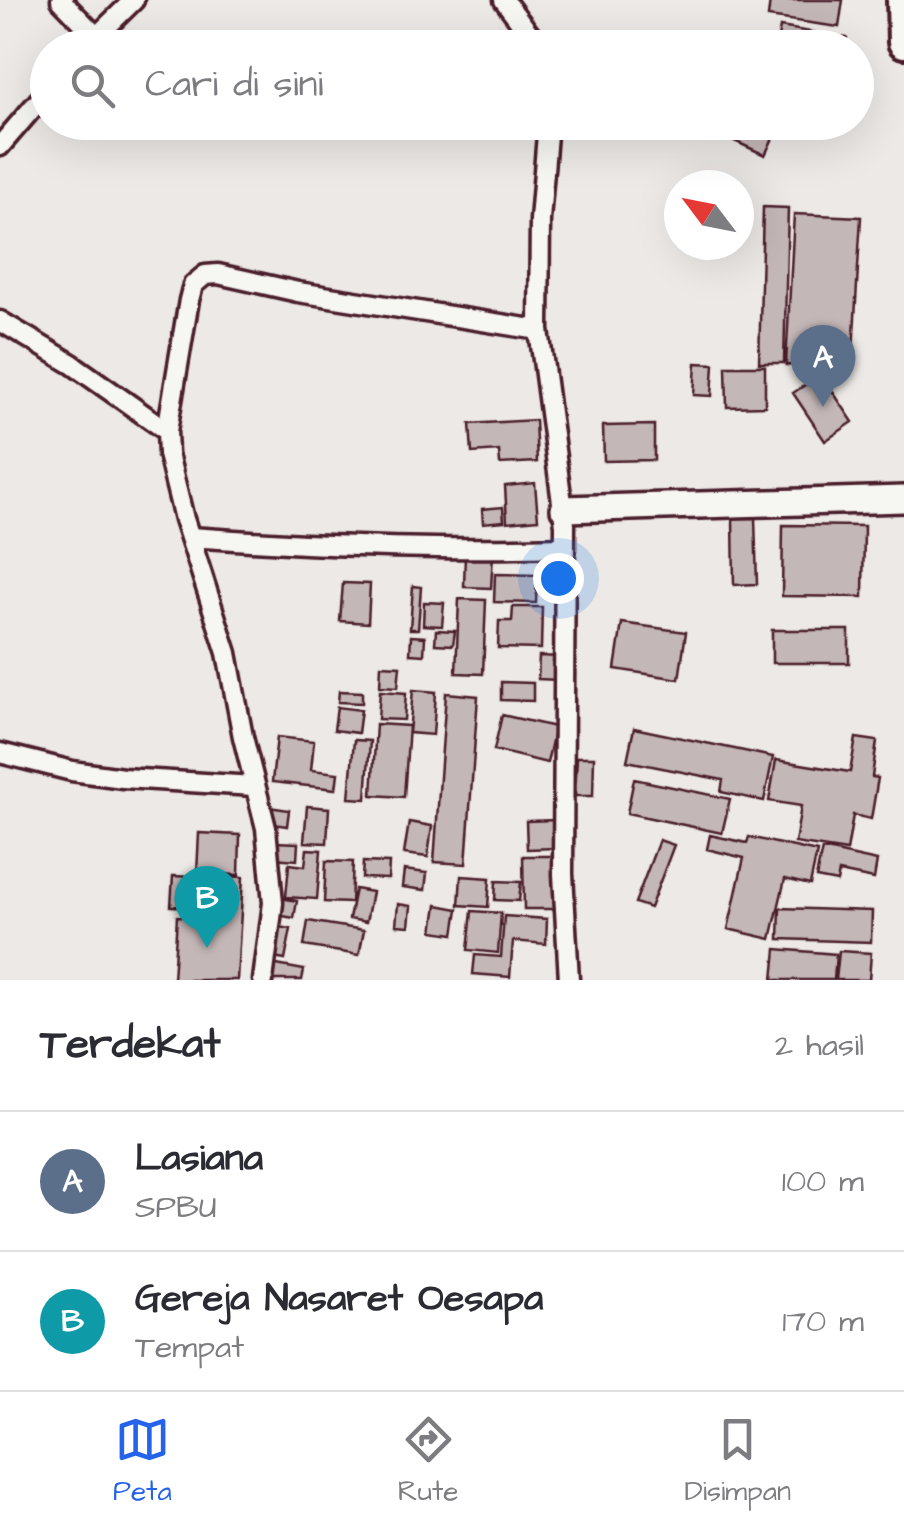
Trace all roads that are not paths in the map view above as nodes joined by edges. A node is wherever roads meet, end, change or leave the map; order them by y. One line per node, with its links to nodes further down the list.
1 (61, 0): 5 (street)
2 (134, 0): 6 (street)
3 (504, 0): 7 (street)
4 (903, 0): 8 (highway)
5 (82, 30)
6 (103, 30)
7 (526, 30)
8 (904, 42)
9 (30, 111): 11 (street)
10 (547, 140): 13 (street)
11 (0, 146)
12 (0, 320): 14 (street)
13 (540, 330): 14 (street); 16 (street)
14 (167, 431): 17 (street)
15 (904, 499): 16 (street)
16 (564, 509): 18 (street)
17 (190, 537): 18 (street); 20 (street)
18 (564, 547): 22 (street)
19 (0, 753): 20 (street)
20 (254, 786): 21 (street)
21 (263, 980)
22 (569, 980)

